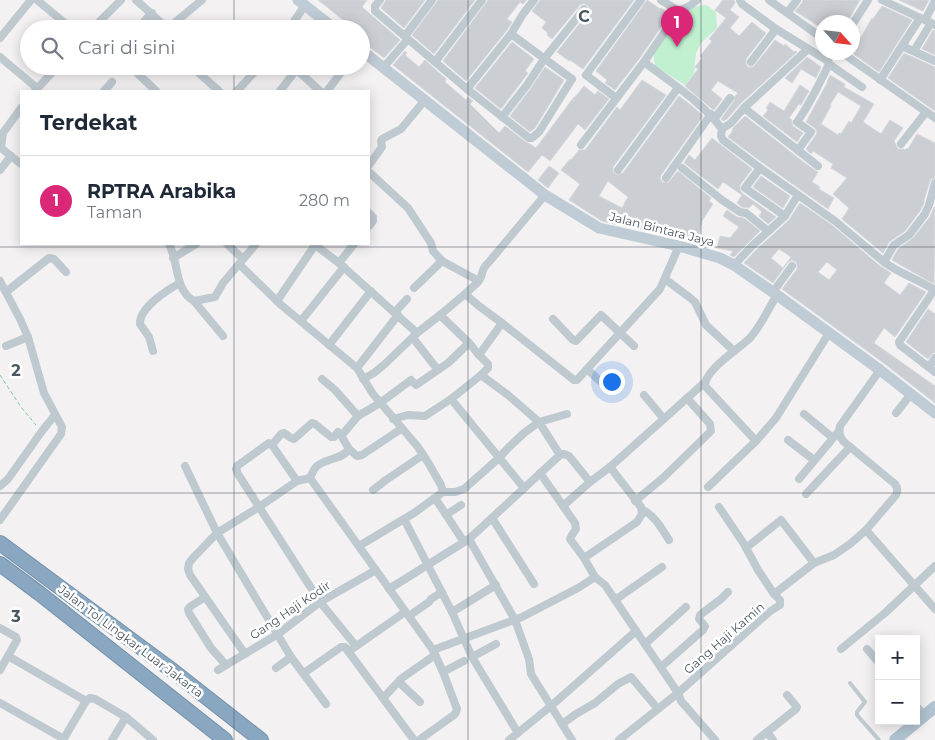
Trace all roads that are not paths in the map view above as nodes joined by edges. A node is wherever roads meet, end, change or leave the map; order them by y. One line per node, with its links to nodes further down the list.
1 (31, 0): 36 (street)
2 (37, 0): 25 (street)
3 (122, 0): 26 (street)
4 (136, 0): 23 (street)
5 (202, 0): 29 (street)
6 (380, 0): 37 (street)
7 (432, 0): 37 (street)
8 (482, 0): 45 (street)
9 (534, 0): 35 (street)
10 (641, 0): 60 (street)
11 (661, 0): 21 (street)
12 (697, 0): 21 (street)
13 (769, 0): 22 (street)
14 (797, 0): 22 (street)
15 (868, 0): 24 (street)
16 (882, 0): 32 (street)
17 (741, 2): 33 (street)
18 (935, 2): 32 (street)
19 (301, 3): 30 (street); 31 (street)
20 (584, 9): 43 (street)
21 (678, 11): 46 (street)
22 (788, 12): 34 (street)
23 (152, 13): 27 (street); 28 (street)
24 (858, 15)
25 (61, 20)
26 (101, 20)
27 (145, 20)
28 (159, 20)
29 (178, 20)
30 (293, 20)
31 (322, 20)
32 (928, 22): 38 (street); 40 (street)
33 (776, 29): 39 (street); 47 (street)
34 (815, 33)
35 (512, 34): 43 (street); 66 (street)
36 (0, 38)
37 (407, 38): 45 (street); 50 (street)
38 (902, 46): 40 (street); 62 (street)
39 (808, 49): 48 (street); 78 (street)
40 (914, 51): 49 (street)
41 (0, 56): 52 (street)
42 (370, 57): 50 (street, Jalan Bintara Jaya)
43 (544, 59): 61 (street); 82 (street)
44 (852, 60): 62 (street)
45 (434, 62): 66 (street)
46 (644, 62): 65 (street); 75 (street)
47 (751, 62)
48 (828, 62): 64 (street); 88 (street)
49 (935, 62)
50 (383, 68): 77 (street, Jalan Bintara Jaya)
51 (20, 75): 67 (street)
52 (20, 75)
53 (50, 75): 67 (street)
54 (139, 75): 69 (street)
55 (201, 75): 70 (street)
56 (252, 75): 71 (street)
57 (293, 75): 72 (street)
58 (304, 75): 73 (street)
59 (339, 75): 74 (street)
60 (586, 75): 61 (street); 75 (street)
61 (572, 79): 82 (street)
62 (880, 80): 80 (street)
63 (112, 82): 68 (street)
64 (862, 87)
65 (678, 88): 81 (street); 96 (street)
66 (467, 89): 82 (street)
67 (36, 90)
68 (105, 90)
69 (155, 90)
70 (218, 90)
71 (238, 90)
72 (281, 90)
73 (316, 90)
74 (328, 90)
75 (616, 98): 86 (street)
76 (730, 98): 81 (street)
77 (425, 100): 91 (street); 100 (street, Jalan Bintara Jaya)
78 (744, 108): 84 (street); 88 (street)
79 (20, 109): 87 (street)
80 (926, 112): 83 (street); 85 (street)
81 (713, 116): 84 (street); 98 (street)
82 (502, 117)
83 (935, 118)
84 (722, 129): 94 (street)
85 (901, 144)
86 (581, 145)
87 (1, 149): 89 (street)
88 (798, 150): 92 (street)
89 (11, 156): 90 (street); 95 (street)
90 (20, 163)
91 (370, 164)
92 (818, 166)
93 (682, 168): 105 (street)
94 (760, 168): 101 (street); 103 (street)
95 (0, 170)
96 (618, 170)
97 (370, 173): 116 (street)
98 (666, 178)
99 (935, 183): 117 (street)
100 (546, 195): 113 (street, Jalan Bintara Jaya); 125 (street)
101 (798, 195): 103 (street); 117 (street)
102 (370, 214): 104 (street)
103 (785, 216): 105 (street)
104 (370, 225)
105 (768, 231): 119 (street)
106 (169, 245): 114 (street)
107 (194, 245): 114 (street)
108 (228, 245): 115 (street)
109 (255, 245): 115 (street)
110 (313, 245): 135 (street)
111 (315, 245): 118 (street)
112 (353, 245): 118 (street)
113 (679, 246): 119 (street, Jalan Bintara Jaya); 122 (street)
114 (174, 258): 124 (street)
115 (241, 261): 134 (street); 135 (street)
116 (442, 261): 125 (street); 126 (street)
117 (884, 262): 127 (street)
118 (342, 265): 128 (street); 140 (street)
119 (734, 265): 130 (street, Jalan Bintara Jaya)
120 (792, 266): 130 (street)
121 (66, 272): 129 (street)
122 (665, 279): 142 (street); 152 (street)
123 (0, 281): 129 (street)
124 (180, 283): 134 (street); 151 (street)
125 (477, 283): 131 (street)
126 (414, 288)
127 (934, 290): 133 (street)
128 (371, 291): 137 (street); 148 (street)
129 (6, 292): 146 (street)
130 (775, 293): 143 (street, Jalan Bintara Jaya); 152 (street)
131 (465, 294): 138 (street); 141 (street)
132 (406, 299): 137 (street)
133 (927, 299): 136 (street); 159 (street)
134 (194, 301): 144 (street)
135 (277, 301): 140 (street)
136 (935, 305)
137 (397, 314): 145 (street); 155 (street)
138 (440, 315): 145 (street); 147 (street)
139 (553, 319): 142 (street)
140 (302, 321): 148 (street)
141 (502, 322): 153 (street); 157 (street)
142 (619, 332): 150 (street); 157 (street)
143 (829, 333): 158 (street, Jalan Bintara Jaya); 183 (street)
144 (223, 336)
145 (415, 336): 156 (street); 162 (street)
146 (28, 337): 149 (street); 174 (street)
147 (469, 342): 153 (street); 156 (street)
148 (329, 345): 155 (street)
149 (6, 346)
150 (634, 346)
151 (153, 351)
152 (734, 351): 164 (street)
153 (479, 355): 160 (street)
154 (935, 358): 159 (street)
155 (357, 368): 162 (street)
156 (439, 369): 169 (street)
157 (588, 369): 163 (street)
158 (880, 370): 165 (street, Jalan Bintara Jaya); 180 (street)
159 (932, 370)
160 (481, 375): 168 (street); 178 (street)
161 (322, 379): 175 (street)
162 (363, 379): 169 (street)
163 (600, 381)
164 (704, 383): 167 (street); 183 (street)
165 (911, 394): 170 (street); 171 (street, Jalan Bintara Jaya)
166 (644, 395): 177 (street)
167 (687, 398): 177 (street); 205 (street)
168 (452, 399): 176 (street); 189 (street)
169 (380, 404): 175 (street); 176 (street)
170 (896, 413)
171 (935, 413)
172 (566, 414): 178 (street)
173 (804, 414): 180 (street)
174 (55, 415): 198 (street); 213 (street)
175 (358, 416): 181 (street)
176 (393, 419): 179 (street)
177 (664, 419): 192 (street)
178 (539, 422): 188 (street); 189 (street)
179 (401, 429): 186 (street); 187 (street)
180 (836, 434): 185 (street); 190 (street)
181 (342, 435): 184 (street); 186 (street)
182 (788, 440): 190 (street)
183 (756, 441): 199 (street)
184 (272, 445): 196 (street); 208 (street)
185 (850, 447): 203 (street); 215 (street, Gang Haji Kamin)
186 (349, 449): 194 (street)
187 (423, 455): 201 (street); 202 (street)
188 (560, 455): 193 (street); 197 (street)
189 (499, 458): 200 (street); 202 (street)
190 (814, 460): 195 (street)
191 (185, 466): 216 (street)
192 (610, 467): 197 (street); 205 (street)
193 (540, 473): 200 (street); 207 (street)
194 (310, 478): 196 (street); 220 (street)
195 (799, 479)
196 (297, 481): 208 (street)
197 (590, 482): 207 (street)
198 (0, 486)
199 (708, 487)
200 (524, 488): 212 (street)
201 (373, 490)
202 (443, 492): 204 (street)
203 (806, 494)
204 (435, 498): 211 (street); 214 (street)
205 (636, 501): 210 (street)
206 (461, 505): 211 (street)
207 (563, 506): 222 (street)
208 (259, 507): 216 (street); 239 (street)
209 (719, 508): 221 (street)
210 (643, 510): 217 (street); 222 (street)
211 (446, 514): 218 (street)
212 (492, 518): 218 (street); 230 (street)
213 (1, 519)
214 (404, 519): 220 (street); 225 (street)
215 (866, 530): 223 (street, Gang Haji Kamin); 232 (street)
216 (217, 533): 237 (street); 247 (street)
217 (669, 540)
218 (466, 541): 225 (street); 231 (street)
219 (0, 543): 291 (highway, Jalan Tol Lingkar Luar Jakarta)
220 (359, 546): 228 (street)
221 (746, 548): 223 (street); 236 (street)
222 (584, 558): 229 (street)
223 (814, 563): 236 (street, Gang Haji Kamin)
224 (0, 564): 290 (highway, Jalan Tol Lingkar Luar Jakarta)
225 (428, 564): 233 (street); 234 (street)
226 (935, 566): 232 (street)
227 (662, 567): 238 (street)
228 (376, 570): 233 (street); 239 (street, Gang Haji Kodir)
229 (595, 577): 238 (street); 244 (street)
230 (534, 584)
231 (496, 585): 242 (street); 244 (street)
232 (914, 586): 241 (street); 252 (street)
233 (389, 589): 243 (street)
234 (442, 592): 242 (street); 243 (street)
235 (728, 592): 263 (street)
236 (774, 594): 271 (street, Gang Haji Kamin)
237 (206, 597): 256 (street); 262 (street)
238 (615, 600): 246 (street)
239 (320, 602): 247 (street, Gang Haji Kodir); 251 (street)
240 (686, 607): 250 (street)
241 (935, 609)
242 (452, 612): 248 (street)
243 (407, 614): 251 (street); 255 (street)
244 (515, 620): 248 (street); 278 (street)
245 (0, 628): 257 (street)
246 (636, 631): 250 (street); 278 (street)
247 (278, 634): 256 (street, Gang Haji Kodir); 258 (street)
248 (463, 639): 255 (street); 259 (street)
249 (496, 644): 259 (street)
250 (645, 644): 263 (street)
251 (356, 646): 254 (street)
252 (841, 649)
253 (867, 649): 260 (street)
254 (349, 652): 268 (street); 273 (street)
255 (434, 652): 267 (street); 269 (street)
256 (245, 654): 262 (street, Gang Haji Kodir)
257 (8, 656): 265 (street); 274 (street)
258 (290, 656): 264 (street); 268 (street)
259 (472, 657): 286 (street)
260 (875, 658)
261 (464, 661): 267 (street)
262 (226, 665): 266 (street, Gang Haji Kodir)
263 (661, 667): 271 (street)
264 (276, 668)
265 (0, 670)
266 (218, 670)
267 (443, 672): 293 (street)
268 (304, 673): 277 (street)
269 (400, 680): 273 (street); 276 (street)
270 (850, 683): 300 (lane)
271 (678, 693): 280 (street); 297 (street)
272 (787, 695): 285 (street)
273 (383, 698): 292 (street)
274 (86, 701): 282 (street); 287 (street)
275 (0, 702): 287 (street)
276 (420, 702)
277 (326, 704)
278 (551, 706): 283 (street); 286 (street)
279 (935, 707): 281 (main road)
280 (658, 709): 283 (street); 296 (street)
281 (920, 711)
282 (126, 717): 288 (street); 289 (street)
283 (562, 724): 295 (street)
284 (908, 725): 301 (main road)
285 (767, 732): 298 (street); 299 (street)
286 (518, 733): 294 (street)
287 (63, 740)
288 (112, 740)
289 (153, 740)
290 (225, 740)
291 (261, 740)
292 (414, 740)
293 (419, 740)
294 (509, 740)
295 (572, 740)
296 (619, 740)
297 (715, 740)
298 (757, 740)
299 (773, 740)
300 (879, 740)
301 (895, 740)

